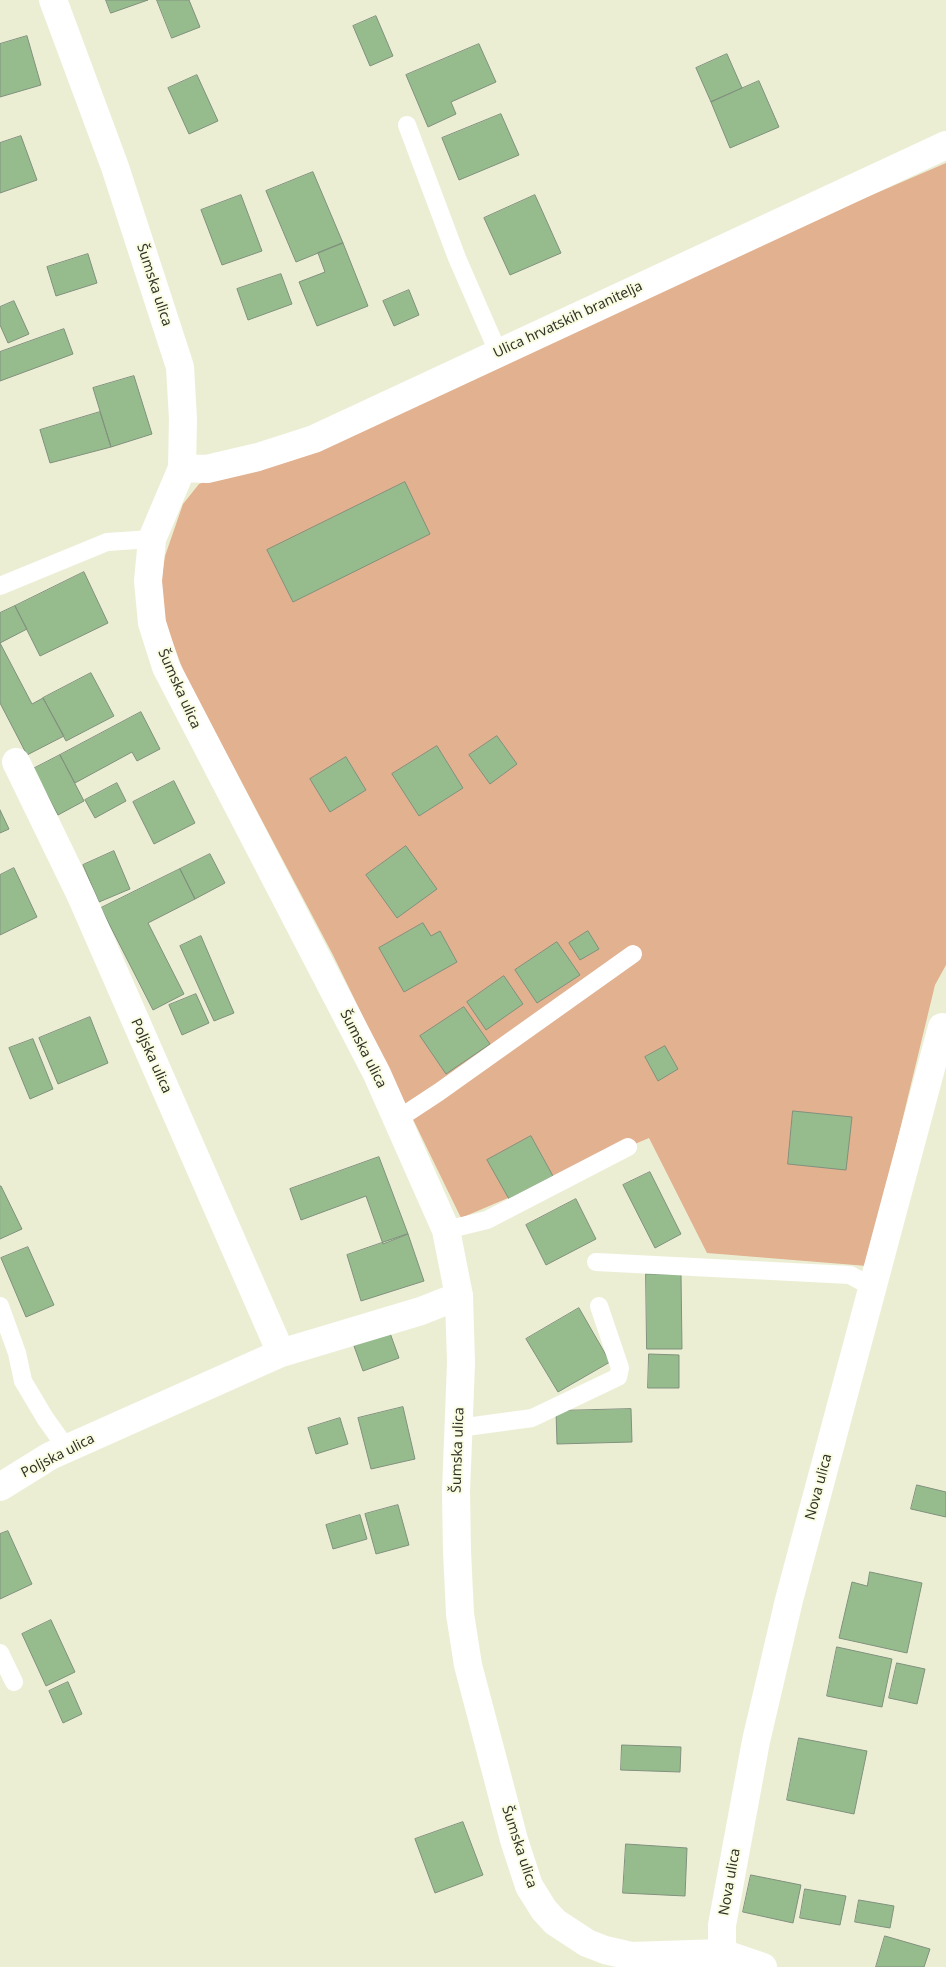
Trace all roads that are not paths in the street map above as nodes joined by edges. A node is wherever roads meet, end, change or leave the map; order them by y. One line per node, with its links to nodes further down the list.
1 (53, 0): 5 (street, Šumska ulica)
2 (407, 125): 4 (lane)
3 (946, 145): 4 (street, Ulica hrvatskih branitelja)
4 (498, 352): 5 (street, Ulica hrvatskih branitelja)
5 (182, 468): 6 (street, Šumska ulica)
6 (152, 539): 7 (lane); 11 (street, Šumska ulica)
7 (0, 586)
8 (16, 762): 19 (street, Poljska ulica)
9 (633, 954): 11 (lane)
10 (944, 1022): 15 (street, Nova ulica)
11 (398, 1119): 13 (street, Šumska ulica)
12 (628, 1147): 13 (lane)
13 (446, 1230): 16 (street, Šumska ulica)
14 (596, 1262): 15 (lane)
15 (872, 1287): 25 (street, Nova ulica)
16 (459, 1296): 19 (street, Poljska ulica); 20 (street, Šumska ulica)
17 (0, 1306): 21 (lane)
18 (599, 1306): 20 (lane)
19 (282, 1352): 21 (street, Poljska ulica)
20 (459, 1428): 25 (street, Šumska ulica)
21 (67, 1449): 22 (street, Poljska ulica)
22 (0, 1487)
23 (0, 1653): 24 (lane)
24 (14, 1682)
25 (722, 1953): 26 (street, Šumska ulica)
26 (763, 1967)

